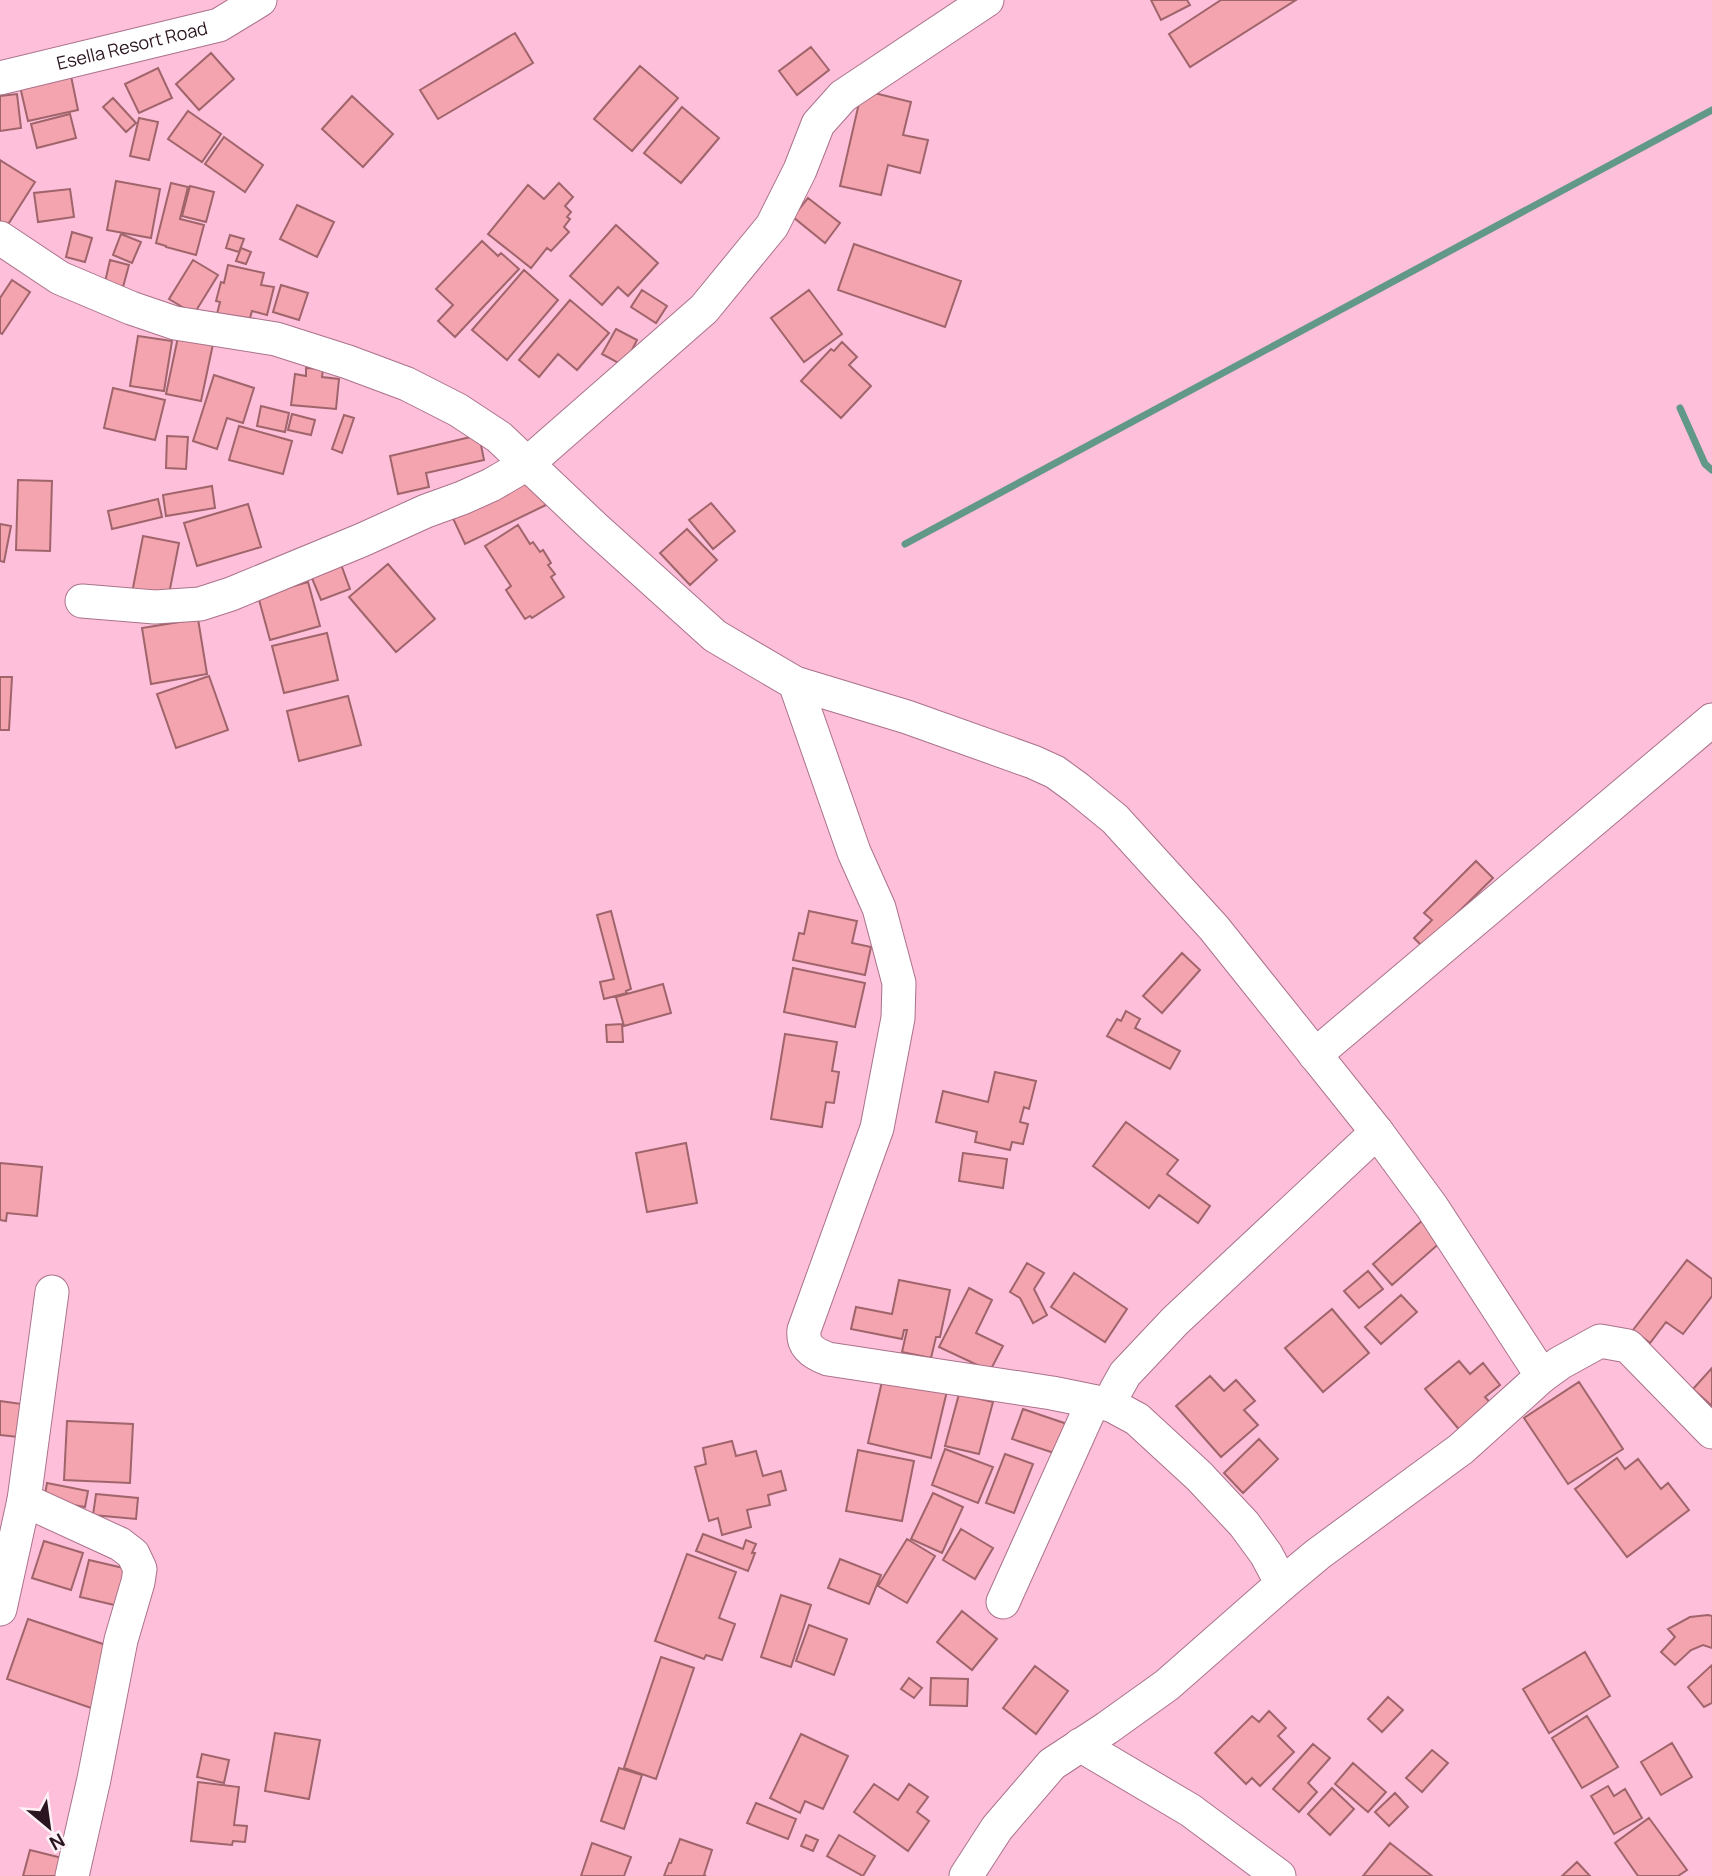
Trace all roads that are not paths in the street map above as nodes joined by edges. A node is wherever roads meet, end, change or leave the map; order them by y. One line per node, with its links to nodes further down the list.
1 (260, 0): 3 (street, Esella Resort Road)
2 (987, 0): 5 (street)
3 (0, 78)
4 (0, 238): 5 (street)
5 (527, 464): 6 (street); 7 (street)
6 (82, 601)
7 (795, 683): 9 (street); 13 (street)
8 (1712, 720): 9 (street)
9 (1315, 1055): 10 (street)
10 (1377, 1132): 12 (street); 13 (street)
11 (52, 1292): 15 (street)
12 (1542, 1376): 14 (street); 16 (street)
13 (1102, 1403): 16 (street); 17 (street)
14 (1712, 1432)
15 (24, 1500): 18 (street); 20 (street)
16 (1282, 1584): 19 (street)
17 (1003, 1602)
18 (0, 1609)
19 (1080, 1745): 21 (street); 22 (street)
20 (72, 1876)
21 (966, 1876)
22 (1279, 1876)

